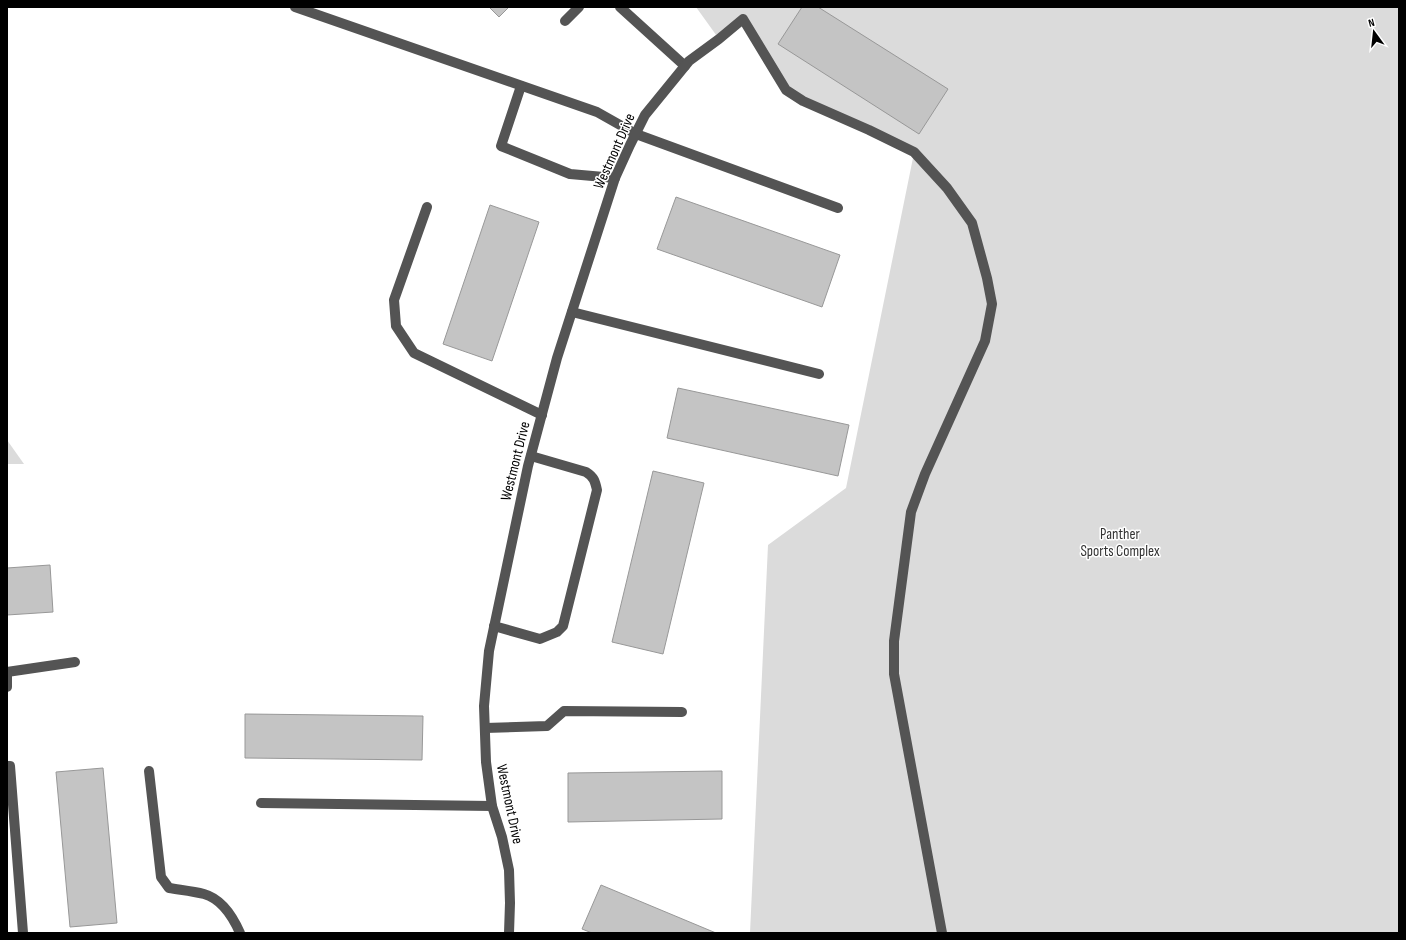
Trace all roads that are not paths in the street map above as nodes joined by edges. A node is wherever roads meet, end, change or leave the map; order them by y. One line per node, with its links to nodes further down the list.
1 (295, 7): 6 (street)
2 (579, 7): 4 (street)
3 (620, 7): 5 (street)
4 (565, 21)
5 (685, 66): 7 (street, Westmont Drive); 28 (street, Westmont Drive)
6 (521, 86): 7 (street); 8 (street)
7 (636, 134): 8 (street, Westmont Drive); 10 (street)
8 (615, 178): 11 (street, Westmont Drive)
9 (427, 207): 13 (street)
10 (838, 208)
11 (572, 312): 12 (street); 13 (street, Westmont Drive)
12 (819, 374)
13 (542, 415): 14 (street, Westmont Drive)
14 (531, 456): 15 (street, Westmont Drive); 15 (street)
15 (494, 626): 20 (street, Westmont Drive)
16 (75, 662): 17 (street)
17 (7, 672): 18 (street)
18 (7, 687)
19 (682, 712): 20 (street)
20 (485, 728): 24 (street, Westmont Drive)
21 (7, 766): 25 (street)
22 (149, 771): 26 (street)
23 (261, 803): 24 (street)
24 (492, 806): 27 (street, Westmont Drive)
25 (23, 933)
26 (240, 933)
27 (509, 933)
28 (942, 933)

